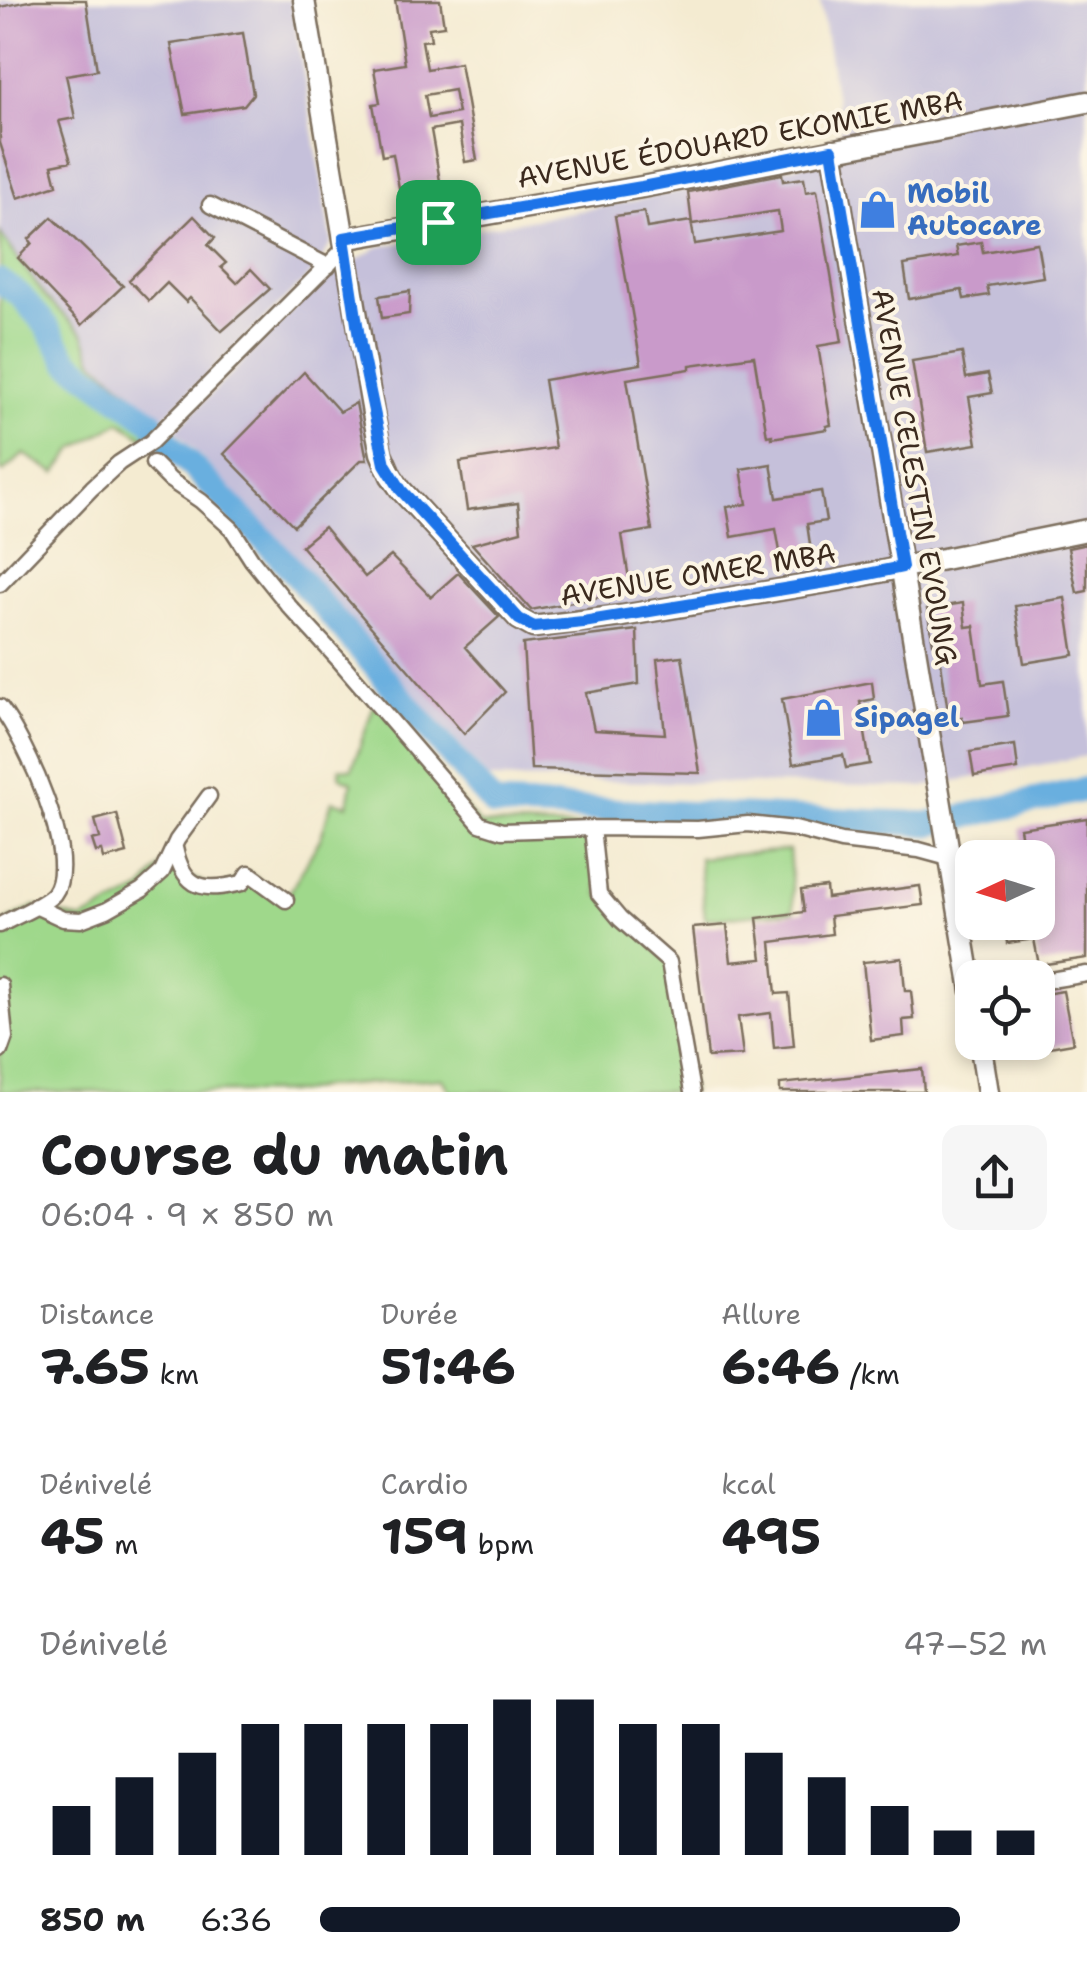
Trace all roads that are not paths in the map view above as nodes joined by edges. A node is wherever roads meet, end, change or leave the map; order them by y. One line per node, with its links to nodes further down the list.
1 (304, 0): 5 (street, AVENUE OMER MBA)
2 (1087, 102): 3 (street, AVENUE ÉDOUARD EKOMIE MBA)
3 (832, 150): 5 (street, AVENUE ÉDOUARD EKOMIE MBA); 9 (street, AVENUE CELESTIN EVOUNG)
4 (210, 205): 6 (street)
5 (345, 243): 6 (street); 9 (street, AVENUE OMER MBA)
6 (328, 266): 10 (street)
7 (153, 463): 13 (street)
8 (1087, 530): 9 (street, AVENUE OMER MBA)
9 (902, 567): 15 (street, AVENUE CELESTIN EVOUNG)
10 (0, 584)
11 (0, 707): 17 (street)
12 (209, 796): 14 (street)
13 (592, 828): 15 (street); 25 (street)
14 (175, 848): 16 (street); 17 (street)
15 (950, 850): 19 (street, AVENUE CELESTIN EVOUNG)
16 (286, 900)
17 (36, 906): 18 (street)
18 (0, 924)
19 (967, 960)
20 (1087, 974): 21 (street)
21 (1055, 979)
22 (0, 986): 23 (street)
23 (0, 1051)
24 (983, 1060): 26 (street)
25 (692, 1092)
26 (988, 1092)

